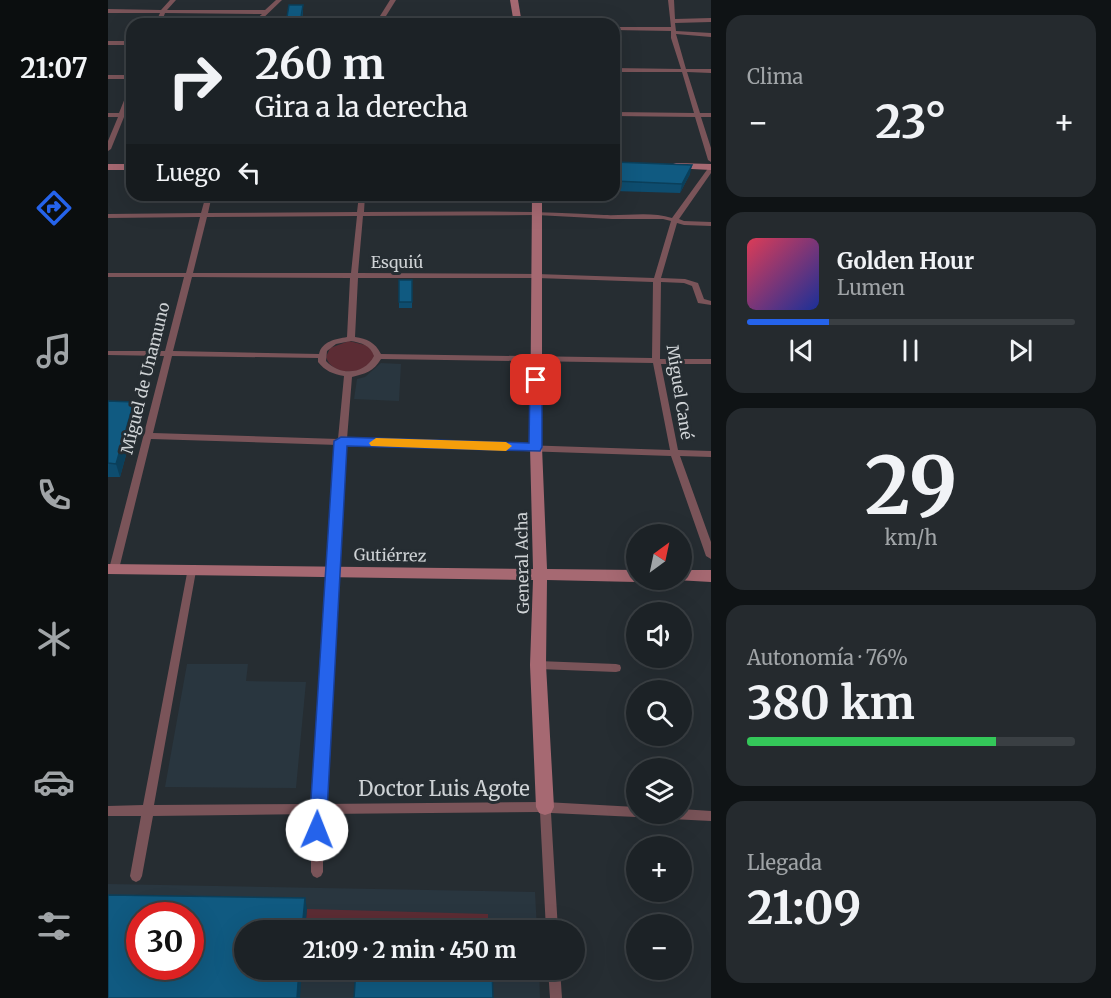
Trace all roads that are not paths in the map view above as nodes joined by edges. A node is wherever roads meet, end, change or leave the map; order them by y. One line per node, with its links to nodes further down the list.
1 (173, 0): 7 (street)
2 (279, 0): 8 (street)
3 (393, 0): 11 (street)
4 (514, 0): 12 (street)
5 (671, 0): 14 (street)
6 (108, 11): 7 (street)
7 (163, 12): 8 (street); 9 (street)
8 (266, 12): 10 (street)
9 (160, 18)
10 (260, 18)
11 (382, 18)
12 (517, 18)
13 (711, 20): 14 (street)
14 (674, 21): 16 (street)
15 (620, 29): 16 (street)
16 (674, 31): 17 (street); 21 (street)
17 (711, 35)
18 (108, 43): 19 (street)
19 (126, 43)
20 (620, 70): 21 (street)
21 (683, 70): 22 (street); 30 (street)
22 (711, 71)
23 (108, 77): 24 (street)
24 (126, 77)
25 (126, 104): 28 (street)
26 (620, 114): 30 (street)
27 (108, 115): 28 (street)
28 (122, 115): 29 (street); 32 (street)
29 (126, 115)
30 (697, 115): 31 (street); 33 (street)
31 (711, 115)
32 (108, 149)
33 (711, 159)
34 (126, 166): 36 (street)
35 (667, 166): 37 (street)
36 (108, 167)
37 (711, 168): 45 (street, Miguel Cané)
38 (207, 201): 44 (street, Miguel de Unamuno)
39 (361, 201): 42 (street)
40 (537, 201): 41 (street, General Acha)
41 (536, 213): 42 (street); 45 (street); 50 (street, General Acha)
42 (360, 214): 44 (street); 49 (street)
43 (108, 216): 44 (street)
44 (203, 216): 47 (street, Miguel de Unamuno)
45 (675, 220): 46 (street); 51 (street, Miguel Cané)
46 (711, 224)
47 (188, 274): 48 (street, Esquiú); 49 (street, Esquiú); 55 (street, Miguel de Unamuno)
48 (108, 275)
49 (354, 276): 50 (street, Esquiú); 53 (street)
50 (537, 276): 51 (street, Esquiú); 58 (street, General Acha)
51 (657, 279): 52 (street, Esquiú); 59 (street, Miguel Cané)
52 (711, 303)
53 (351, 339): 56 (street); 57 (street)
54 (108, 353): 55 (street)
55 (167, 355): 56 (street); 62 (street, Miguel de Unamuno)
56 (321, 356): 61 (street)
57 (378, 356): 58 (street); 61 (street)
58 (536, 358): 59 (street); 64 (street, General Acha)
59 (656, 360): 60 (street); 65 (street, Miguel Cané)
60 (711, 362)
61 (348, 374): 63 (street)
62 (147, 436): 63 (street); 68 (street, Miguel de Unamuno)
63 (341, 441): 64 (street); 70 (street)
64 (536, 447): 65 (street); 71 (street, General Acha)
65 (674, 452): 66 (street); 67 (street, Miguel Cané)
66 (711, 454)
67 (711, 556)
68 (111, 569): 69 (street, Gutiérrez)
69 (191, 571): 70 (street, Gutiérrez); 80 (street)
70 (332, 572): 71 (street, Gutiérrez); 78 (street)
71 (540, 575): 72 (street, Gutiérrez); 75 (street, General Acha)
72 (626, 576)
73 (692, 576): 74 (street)
74 (711, 576)
75 (538, 665): 76 (street); 77 (street, General Acha)
76 (616, 668)
77 (545, 807): 78 (street, Doctor Luis Agote); 81 (street, Doctor Luis Agote); 86 (street, General Acha)
78 (317, 808): 80 (street, Doctor Luis Agote); 84 (street)
79 (108, 811): 80 (street, Doctor Luis Agote)
80 (148, 811): 85 (street)
81 (626, 811)
82 (692, 815): 83 (street)
83 (711, 816)
84 (317, 872)
85 (136, 876)
86 (551, 920)
87 (555, 980): 88 (street)
88 (556, 998)

